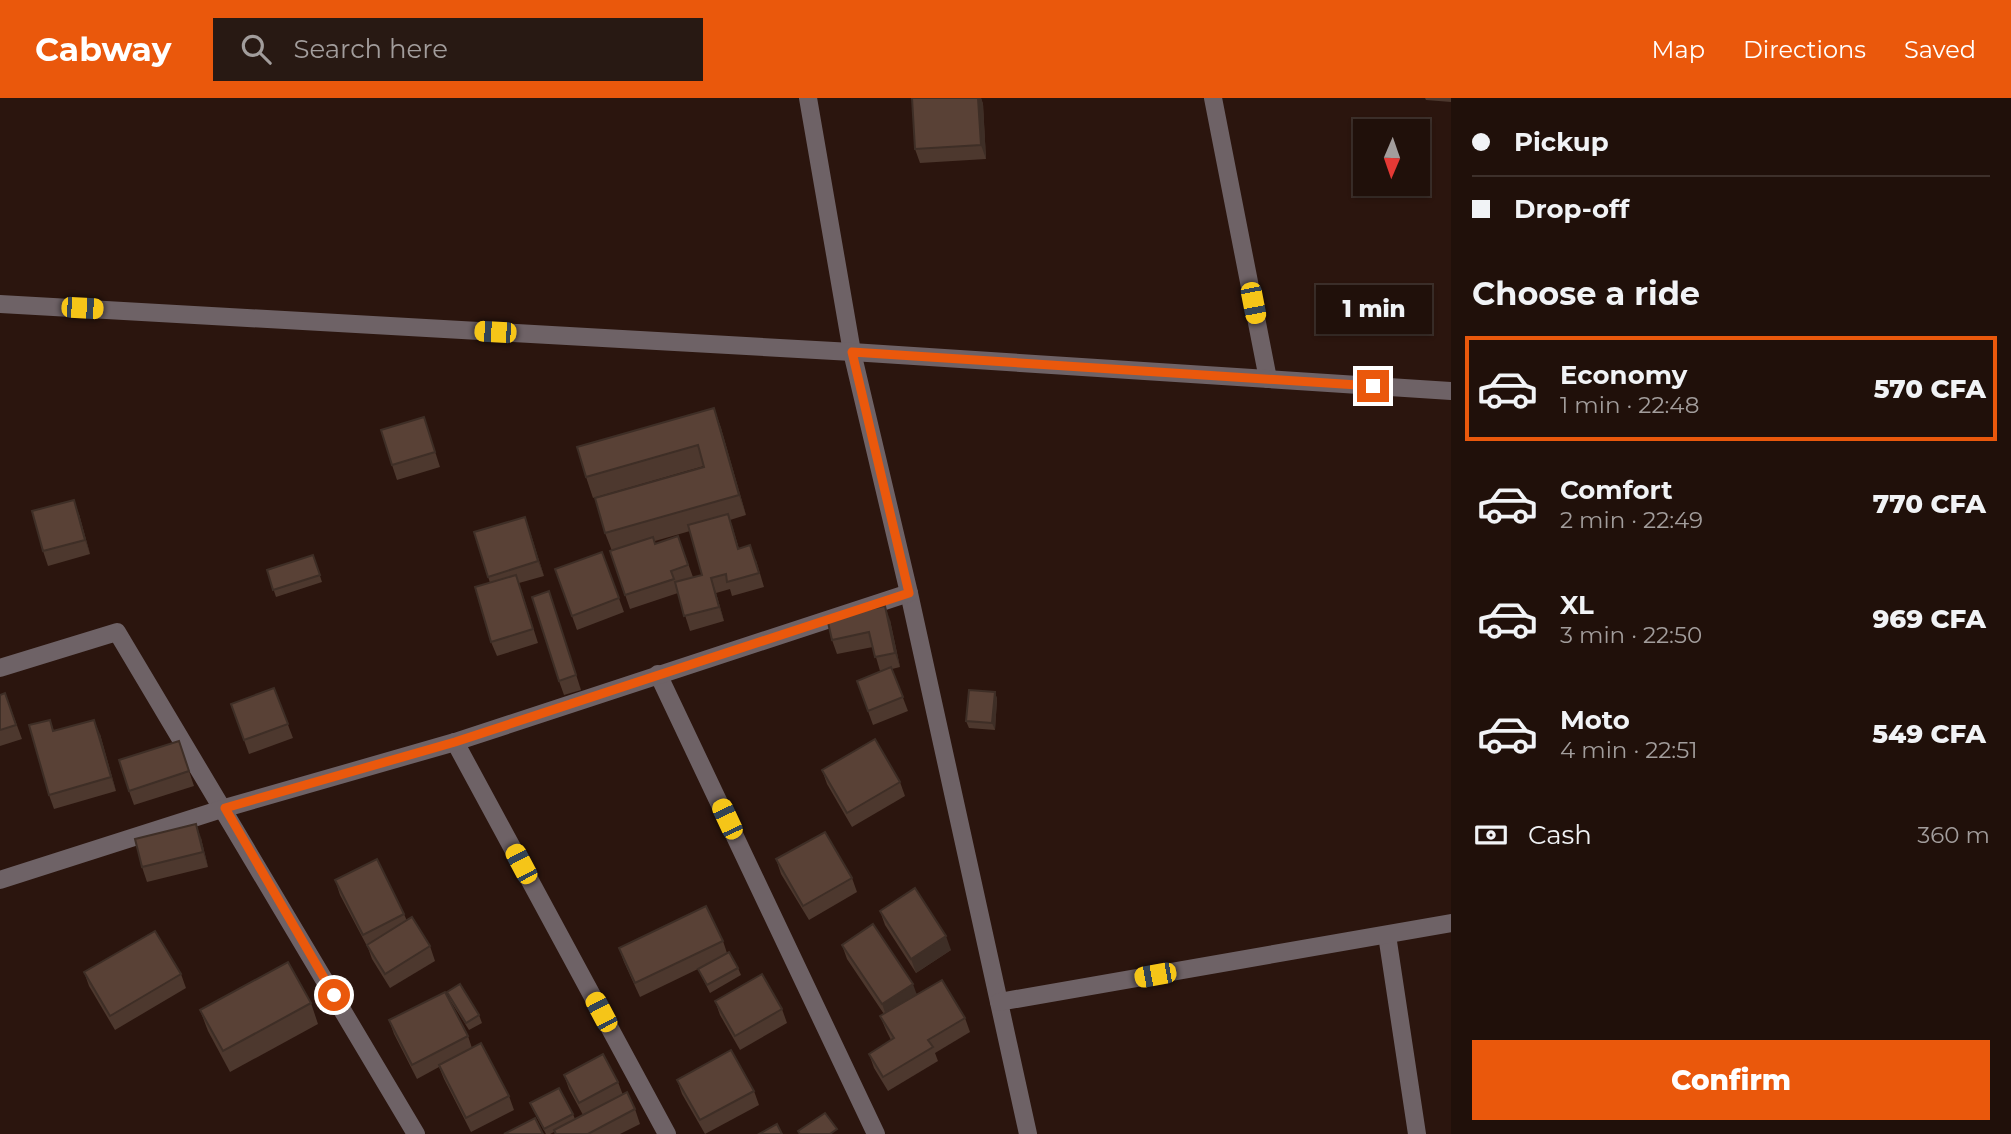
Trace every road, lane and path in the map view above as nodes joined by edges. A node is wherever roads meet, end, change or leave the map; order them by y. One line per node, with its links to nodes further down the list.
1 (808, 98): 4 (street)
2 (1213, 98): 5 (street)
3 (0, 304): 4 (street)
4 (852, 352): 5 (street); 7 (street)
5 (1268, 379): 6 (street)
6 (1451, 391)
7 (909, 593): 9 (street); 15 (street)
8 (0, 668): 11 (street)
9 (658, 674): 10 (street); 18 (street)
10 (455, 742): 11 (street); 17 (street)
11 (225, 808): 12 (street); 16 (street)
12 (0, 880)
13 (1451, 923): 14 (street)
14 (1387, 935): 15 (street); 20 (street)
15 (999, 1002): 19 (street)
16 (416, 1134)
17 (667, 1134)
18 (876, 1134)
19 (1028, 1134)
20 (1417, 1134)

